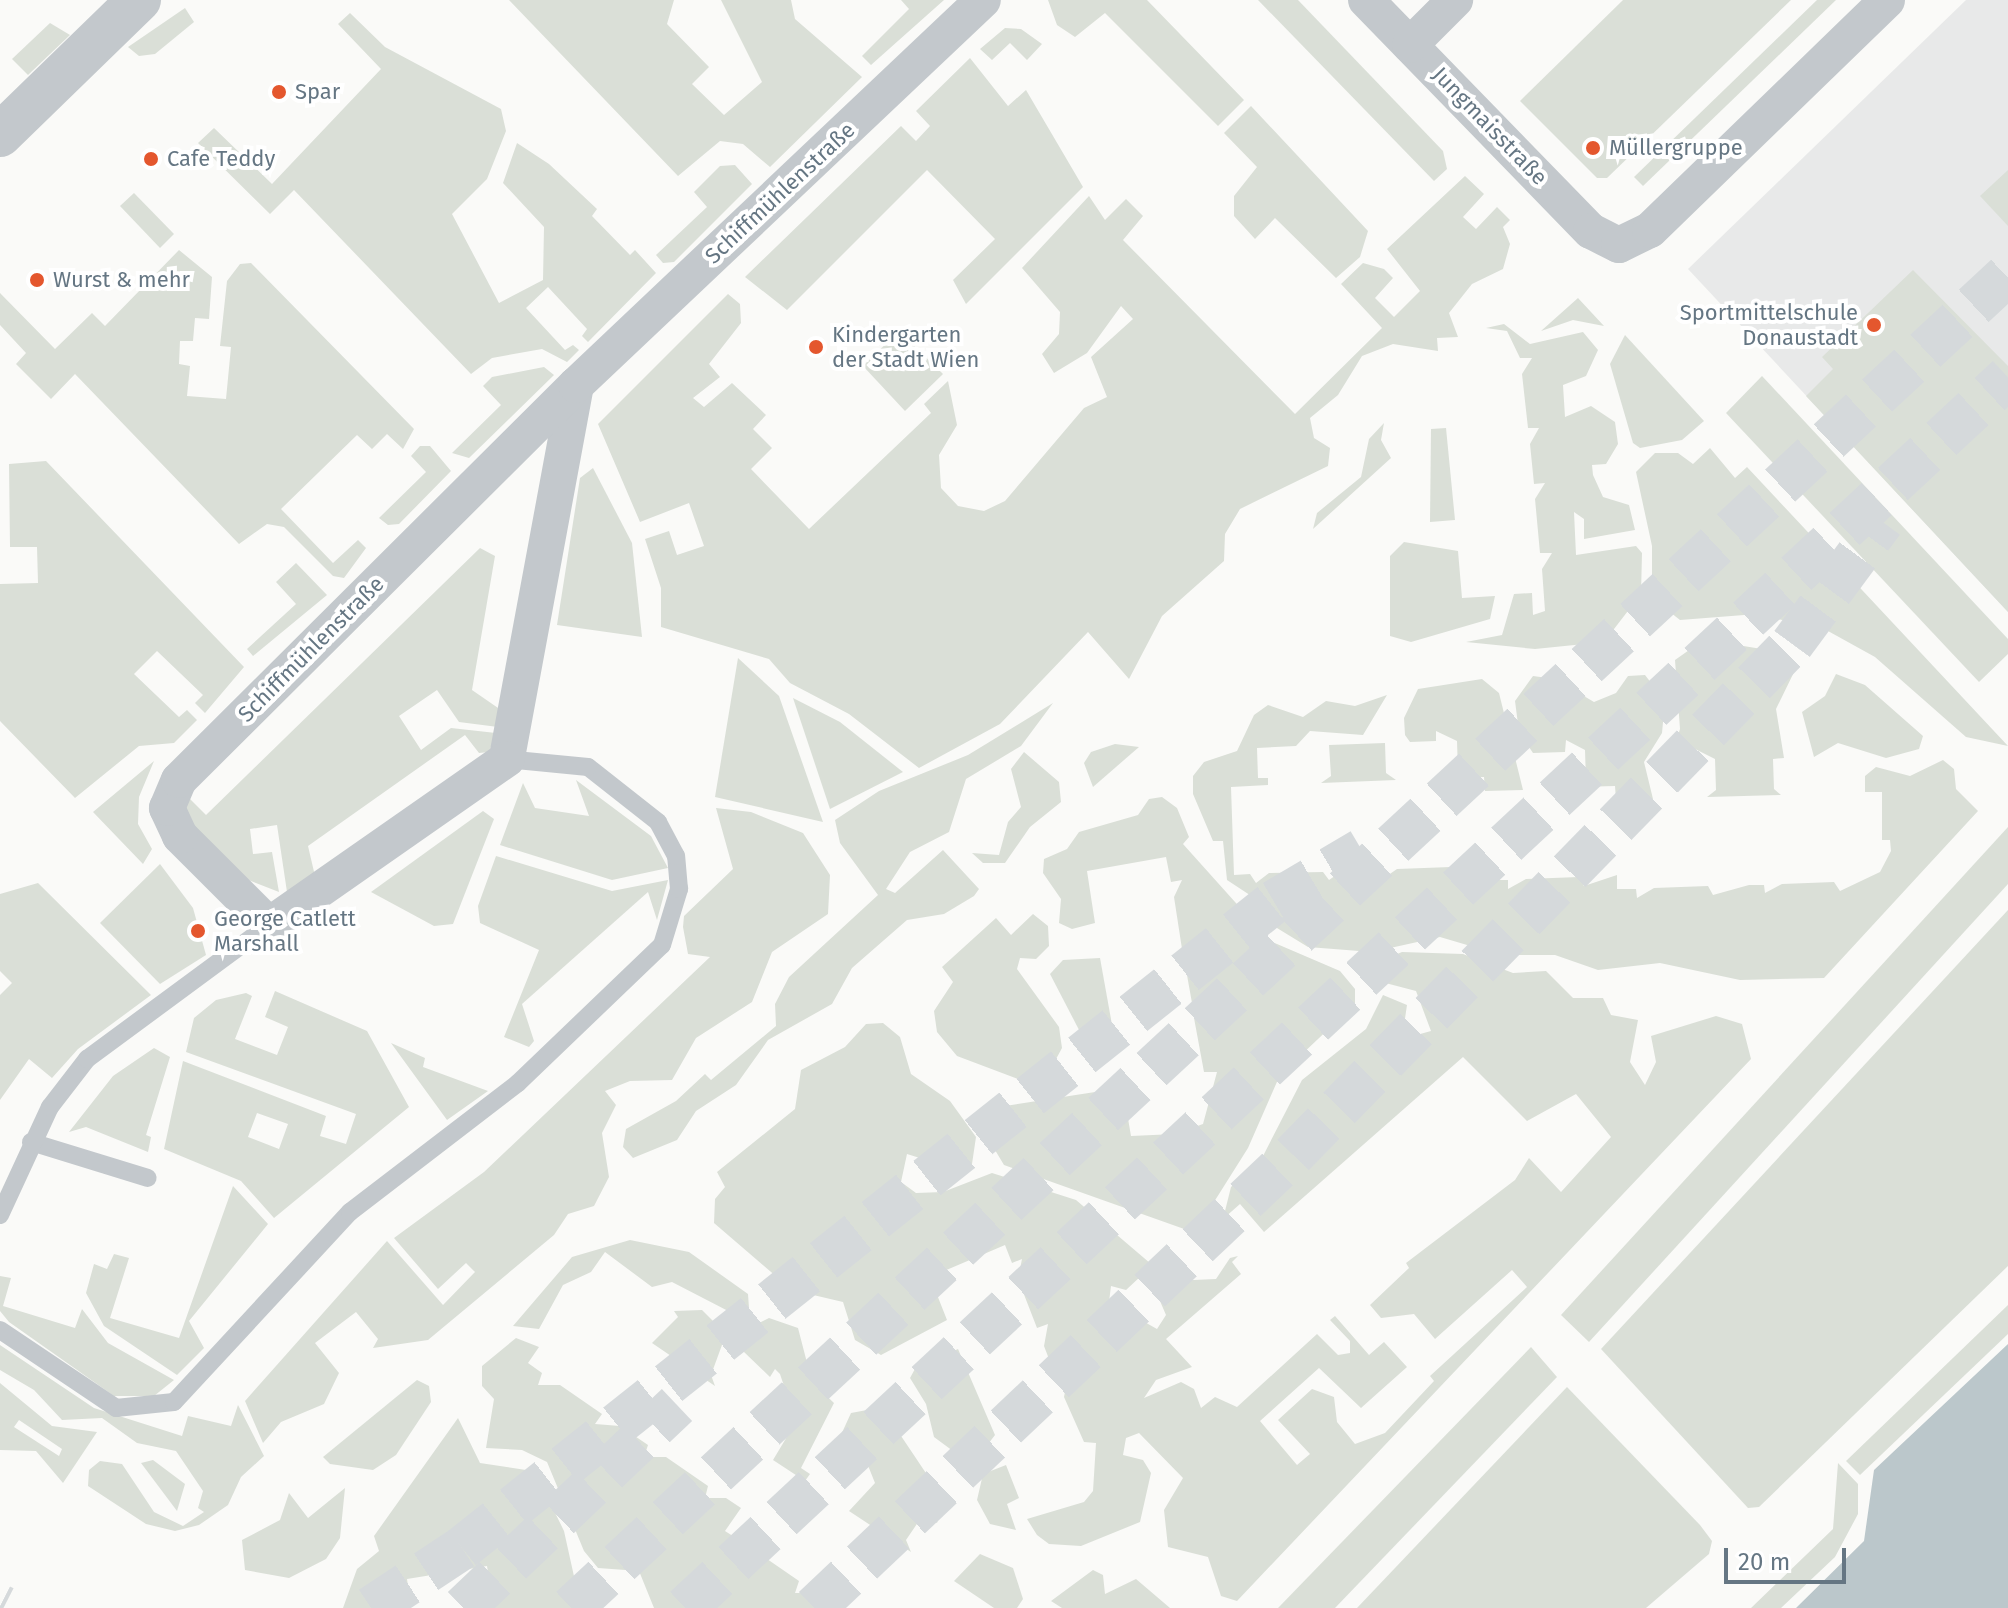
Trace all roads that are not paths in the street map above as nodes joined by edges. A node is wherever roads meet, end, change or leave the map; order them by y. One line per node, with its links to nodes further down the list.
1 (139, 0): 7 (street)
2 (983, 0): 8 (street, Schiffmühlenstraße)
3 (1366, 0): 6 (street, Jungmaisstraße)
4 (1455, 0): 6 (street)
5 (1887, 0): 6 (street, Jungmaisstraße)
6 (1410, 45)
7 (0, 135)
8 (576, 385): 9 (street); 10 (street, Schiffmühlenstraße)
9 (507, 759): 10 (street); 14 (lane)
10 (269, 925): 11 (lane)
11 (31, 1142): 12 (lane); 13 (lane)
12 (148, 1178)
13 (0, 1215)
14 (0, 1330)

